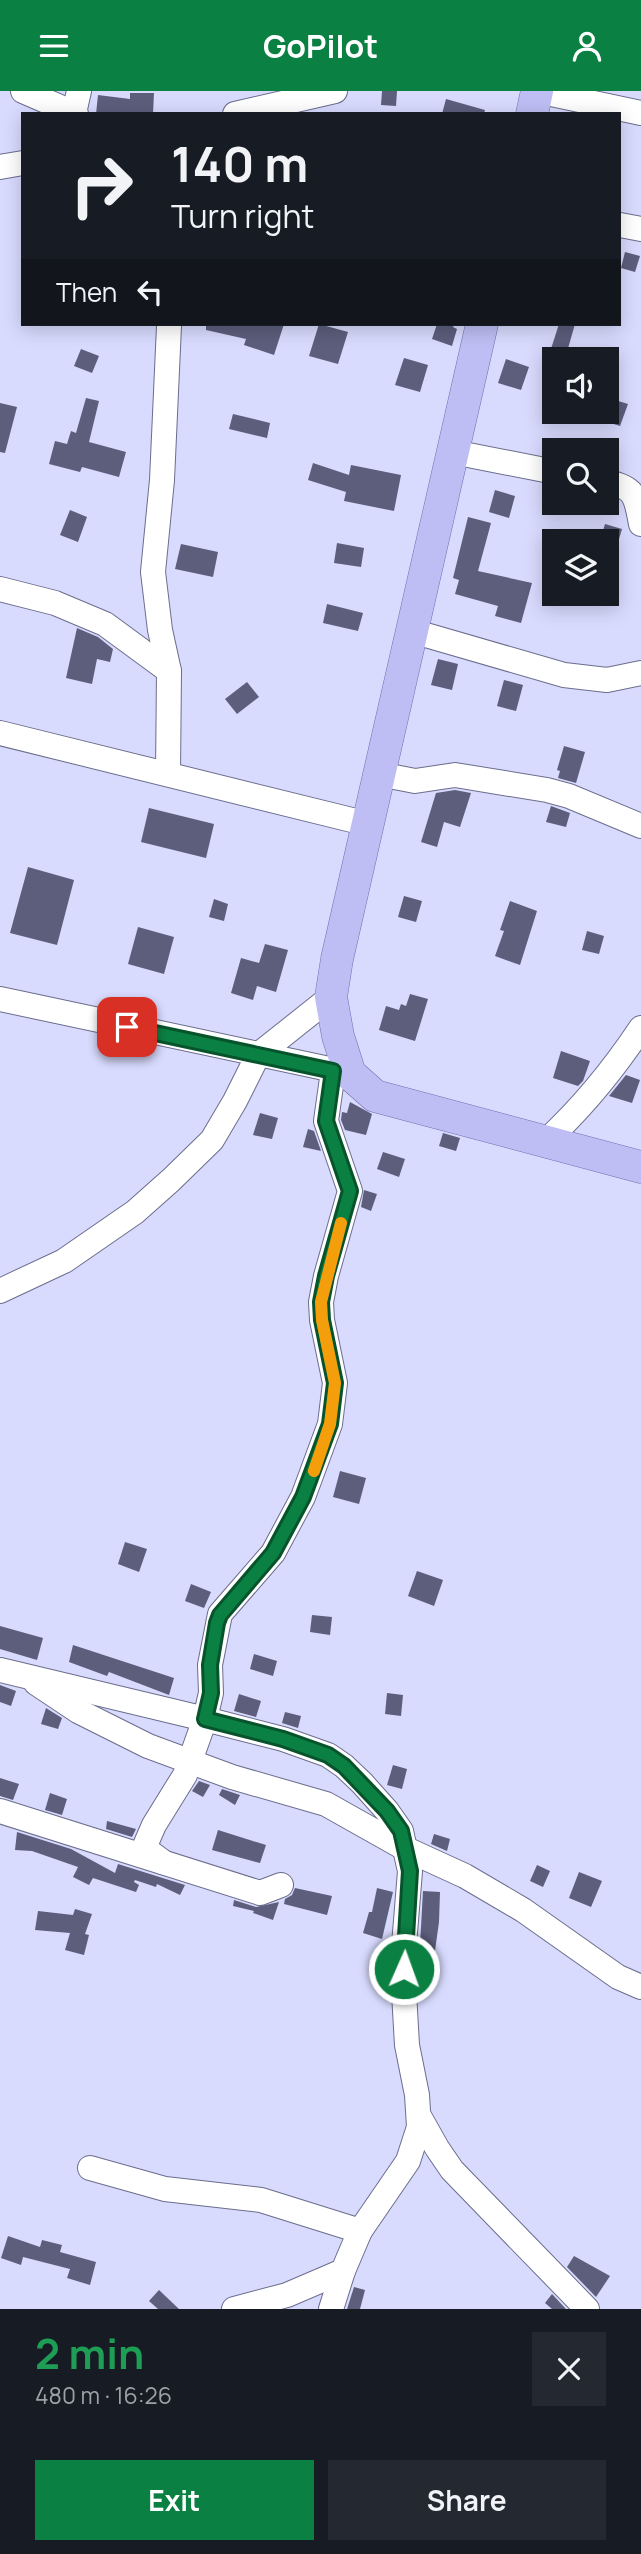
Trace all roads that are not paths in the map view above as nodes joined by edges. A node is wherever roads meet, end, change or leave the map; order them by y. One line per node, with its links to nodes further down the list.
1 (23, 91): 5 (street)
2 (79, 91): 6 (street)
3 (335, 91): 7 (street)
4 (537, 91): 8 (main road); 9 (street)
5 (70, 112)
6 (75, 112)
7 (244, 112)
8 (532, 112)
9 (641, 113)
10 (21, 163): 11 (street)
11 (0, 167)
12 (621, 225): 13 (street)
13 (641, 229)
14 (169, 326): 22 (street)
15 (482, 326): 16 (main road)
16 (453, 452): 17 (street); 21 (main road)
17 (542, 469)
18 (619, 486): 19 (street)
19 (641, 524)
20 (0, 589): 22 (street)
21 (412, 631): 23 (street); 25 (main road)
22 (169, 671): 26 (street)
23 (641, 673)
24 (0, 733): 26 (street)
25 (379, 774): 27 (main road); 28 (street)
26 (169, 775): 27 (street)
27 (368, 824): 29 (main road)
28 (641, 826)
29 (331, 997): 32 (street); 33 (main road)
30 (0, 999): 32 (street)
31 (641, 1028): 34 (street)
32 (258, 1055): 33 (street); 36 (street)
33 (342, 1072): 34 (main road); 38 (street)
34 (546, 1142): 35 (main road)
35 (641, 1167)
36 (0, 1291)
37 (11, 1672): 38 (street); 39 (street)
38 (205, 1719): 39 (street); 41 (street)
39 (191, 1762): 41 (street); 42 (street)
40 (0, 1811): 42 (street)
41 (406, 1849): 44 (street); 45 (street)
42 (163, 1862): 43 (street)
43 (281, 1885)
44 (641, 1987)
45 (419, 2116): 47 (street); 51 (street)
46 (90, 2168): 47 (street)
47 (360, 2231): 48 (street)
48 (343, 2271): 49 (street); 50 (street)
49 (234, 2309)
50 (331, 2309)
51 (587, 2309)

